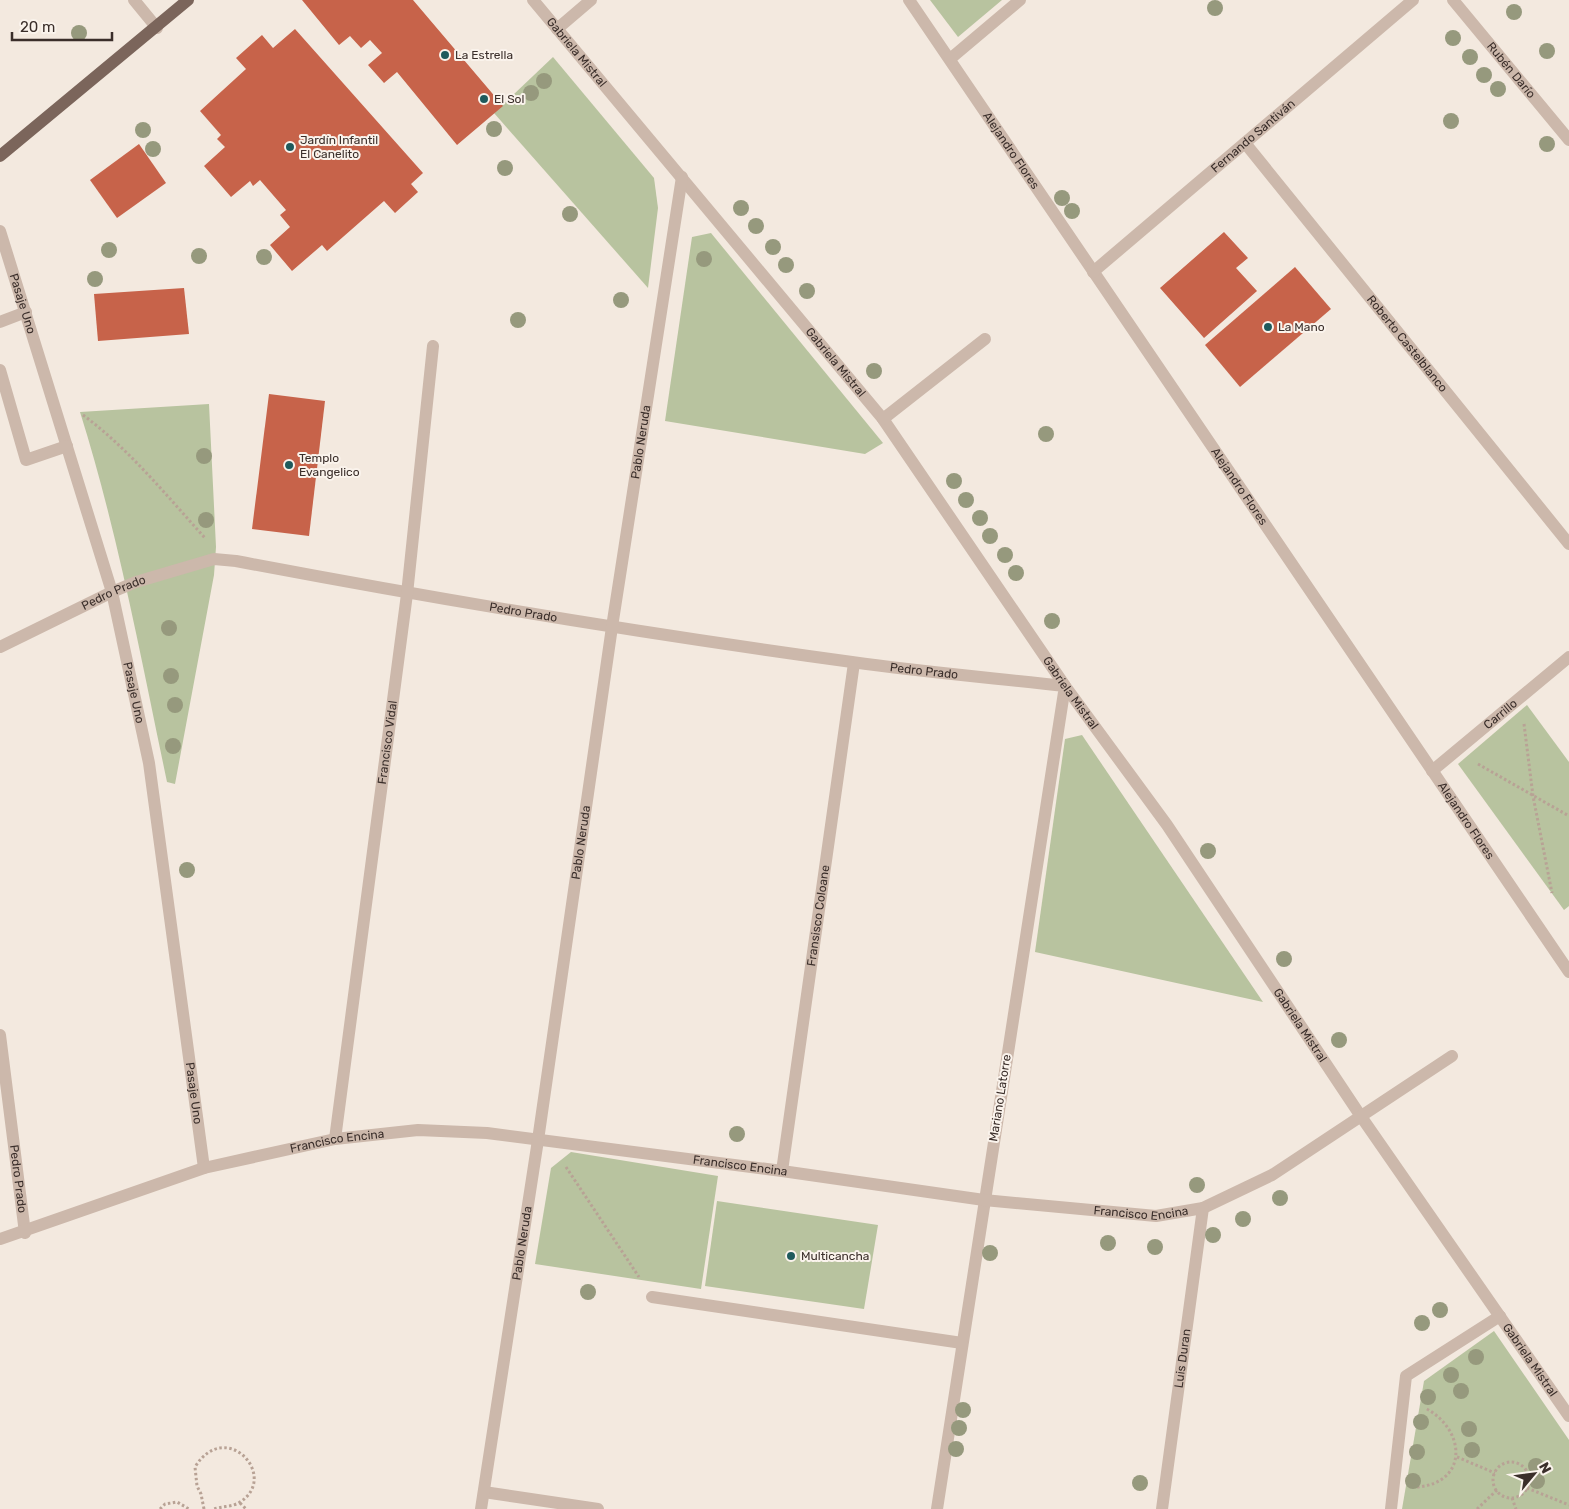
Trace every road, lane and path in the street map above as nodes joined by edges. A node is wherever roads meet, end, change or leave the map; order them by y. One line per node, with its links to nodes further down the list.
1 (134, 0): 9 (street)
2 (188, 0): 9 (main road)
3 (532, 0): 10 (street, Gabriela Mistral)
4 (591, 0): 10 (street)
5 (909, 0): 11 (street, Alejandro Flores)
6 (1020, 0): 11 (street)
7 (1413, 0): 13 (street, Fernando Santiván)
8 (1453, 0): 12 (street, Rubén Darío)
9 (157, 28): 14 (main road)
10 (557, 29): 15 (street, Gabriela Mistral)
11 (950, 59): 17 (street, Alejandro Flores)
12 (1569, 140)
13 (1245, 143): 17 (street, Fernando Santiván); 26 (street, Roberto Castelblanco)
14 (0, 156)
15 (682, 177): 24 (street, Gabriela Mistral); 30 (street, Pablo Neruda)
16 (0, 232): 18 (street, Pasaje Uno)
17 (1092, 272): 37 (street, Alejandro Flores)
18 (26, 312): 19 (street); 23 (street, Pasaje Uno)
19 (0, 322)
20 (985, 339): 24 (street)
21 (433, 346): 29 (street, Francisco Vidal)
22 (0, 370): 25 (street)
23 (50, 391): 25 (street, Pasaje Uno); 27 (path)
24 (882, 419): 34 (street, Gabriela Mistral)
25 (67, 446): 28 (street, Pasaje Uno)
26 (1569, 544)
27 (214, 559): 28 (street, Pedro Prado); 29 (street, Pedro Prado)
28 (112, 592): 31 (street, Pedro Prado); 48 (street, Pasaje Uno)
29 (407, 594): 30 (street, Pedro Prado); 45 (street, Francisco Vidal)
30 (612, 626): 33 (street, Pedro Prado); 46 (street, Pablo Neruda)
31 (0, 647)
32 (1569, 658): 35 (street, Carrillo)
33 (854, 662): 34 (street, Pedro Prado); 49 (street, Fransisco Coloane)
34 (1065, 686): 44 (street, Gabriela Mistral); 50 (street, Mariano Latorre)
35 (1521, 696): 36 (street, Carrillo); 38 (path)
36 (1456, 751): 37 (street, Carrillo); 38 (path)
37 (1432, 771): 41 (street, Alejandro Flores)
38 (1533, 796): 39 (path); 40 (path)
39 (1569, 816)
40 (1552, 893)
41 (1569, 972)
42 (0, 1035): 52 (street, Pedro Prado)
43 (1452, 1056): 44 (street, Francisco Encina)
44 (1360, 1115): 51 (street, Francisco Encina); 55 (street, Gabriela Mistral)
45 (335, 1138): 46 (street, Francisco Encina); 48 (street, Francisco Encina)
46 (538, 1140): 49 (street, Francisco Encina); 64 (street, Pablo Neruda)
47 (565, 1165): 54 (path)
48 (204, 1168): 52 (street, Francisco Encina)
49 (782, 1171): 50 (street, Francisco Encina)
50 (984, 1200): 51 (street, Francisco Encina); 56 (street, Mariano Latorre)
51 (1203, 1208): 76 (street, Luis Duran)
52 (25, 1232): 53 (street, Francisco Encina)
53 (0, 1240)
54 (652, 1297): 56 (street)
55 (1500, 1316): 57 (street); 58 (street, Gabriela Mistral)
56 (962, 1343): 75 (street, Mariano Latorre)
57 (1404, 1399): 59 (path); 61 (street)
58 (1569, 1416)
59 (1457, 1457): 60 (path); 61 (path)
60 (1495, 1473): 62 (path); 63 (path)
61 (1394, 1484): 77 (street)
62 (1527, 1488): 65 (path); 67 (path)
63 (1497, 1490): 65 (path); 78 (path)
64 (484, 1492): 73 (street, Pablo Neruda); 74 (street)
65 (1512, 1498): 79 (path)
66 (240, 1503): 70 (path); 71 (path); 72 (path)
67 (1569, 1505)
68 (160, 1509): 69 (path)
69 (189, 1509)
70 (204, 1509)
71 (214, 1509)
72 (246, 1509)
73 (482, 1509)
74 (598, 1509)
75 (937, 1509)
76 (1162, 1509)
77 (1391, 1509)
78 (1477, 1509)
79 (1516, 1509)

